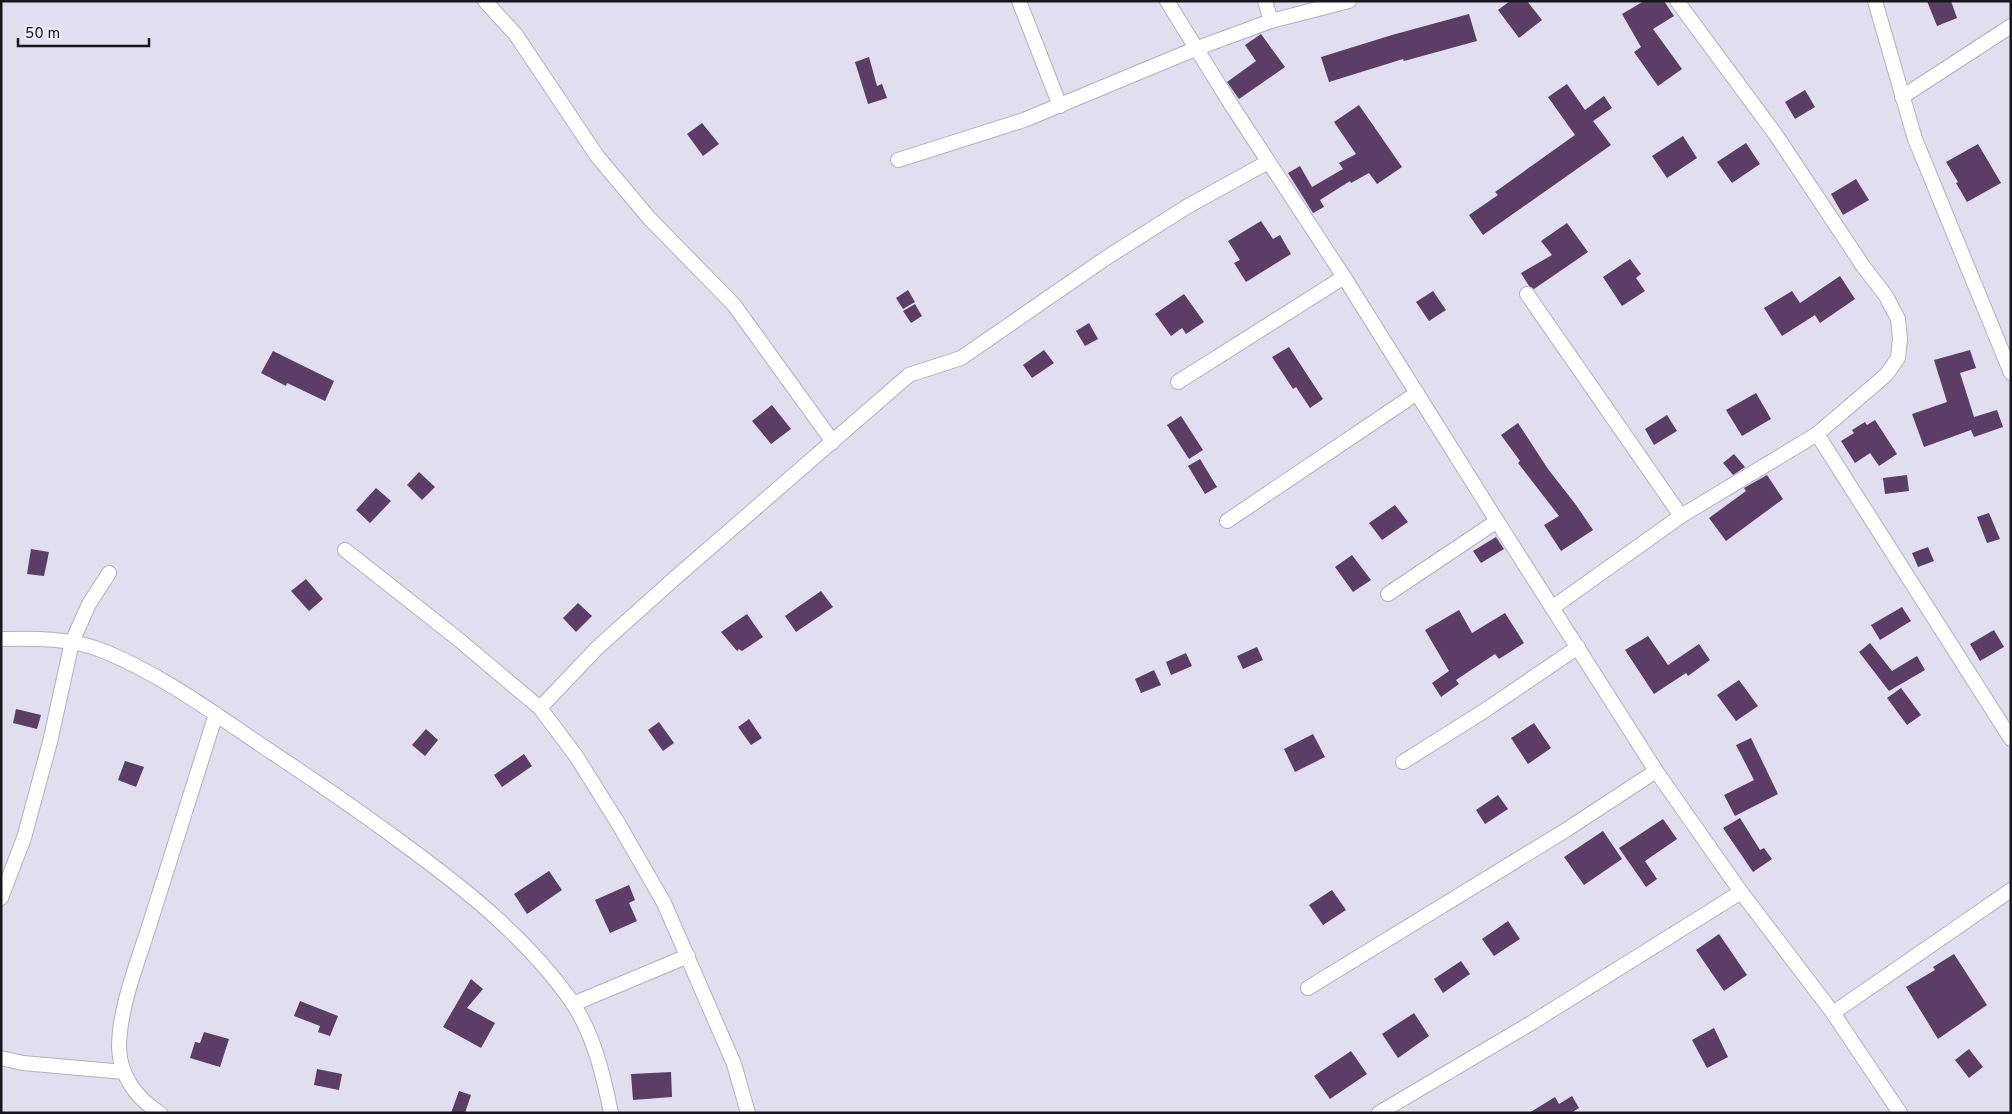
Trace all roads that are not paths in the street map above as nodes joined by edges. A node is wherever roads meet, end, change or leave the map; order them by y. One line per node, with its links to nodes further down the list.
1 (485, 1): 22 (street)
2 (1019, 1): 12 (street)
3 (1167, 1): 10 (street)
4 (1265, 1): 8 (street)
5 (1349, 1): 8 (street)
6 (1677, 1): 21 (street)
7 (1875, 1): 11 (street)
8 (1271, 21): 10 (street)
9 (2011, 26): 11 (street)
10 (1195, 49): 12 (street); 14 (street)
11 (1902, 97): 17 (street)
12 (1060, 106): 13 (street)
13 (898, 160)
14 (1268, 162): 15 (street); 22 (street)
15 (1344, 277): 19 (street); 20 (street)
16 (1527, 294): 23 (street)
17 (2006, 347): 18 (street)
18 (2011, 373)
19 (1178, 382)
20 (1417, 393): 24 (street); 25 (street)
21 (1817, 434): 23 (street); 35 (street)
22 (833, 442): 33 (street)
23 (1681, 516): 29 (street)
24 (1227, 521)
25 (1497, 521): 28 (street); 29 (street)
26 (345, 550): 33 (street)
27 (109, 573): 31 (street)
28 (1388, 594)
29 (1552, 608): 32 (street)
30 (1, 639): 31 (street)
31 (72, 642): 34 (street); 40 (street)
32 (1578, 647): 36 (street); 37 (street)
33 (540, 708): 41 (street)
34 (216, 714): 43 (street); 46 (street)
35 (2011, 739)
36 (1403, 762)
37 (1656, 771): 39 (street); 42 (street)
38 (2011, 890): 44 (street)
39 (1741, 892): 44 (street); 50 (street)
40 (1, 898)
41 (688, 956): 43 (street); 49 (street)
42 (1308, 988)
43 (573, 1004): 48 (street)
44 (1833, 1013): 51 (street)
45 (1, 1058): 46 (street)
46 (124, 1072): 47 (street)
47 (160, 1113)
48 (611, 1113)
49 (748, 1113)
50 (1379, 1113)
51 (1900, 1113)

